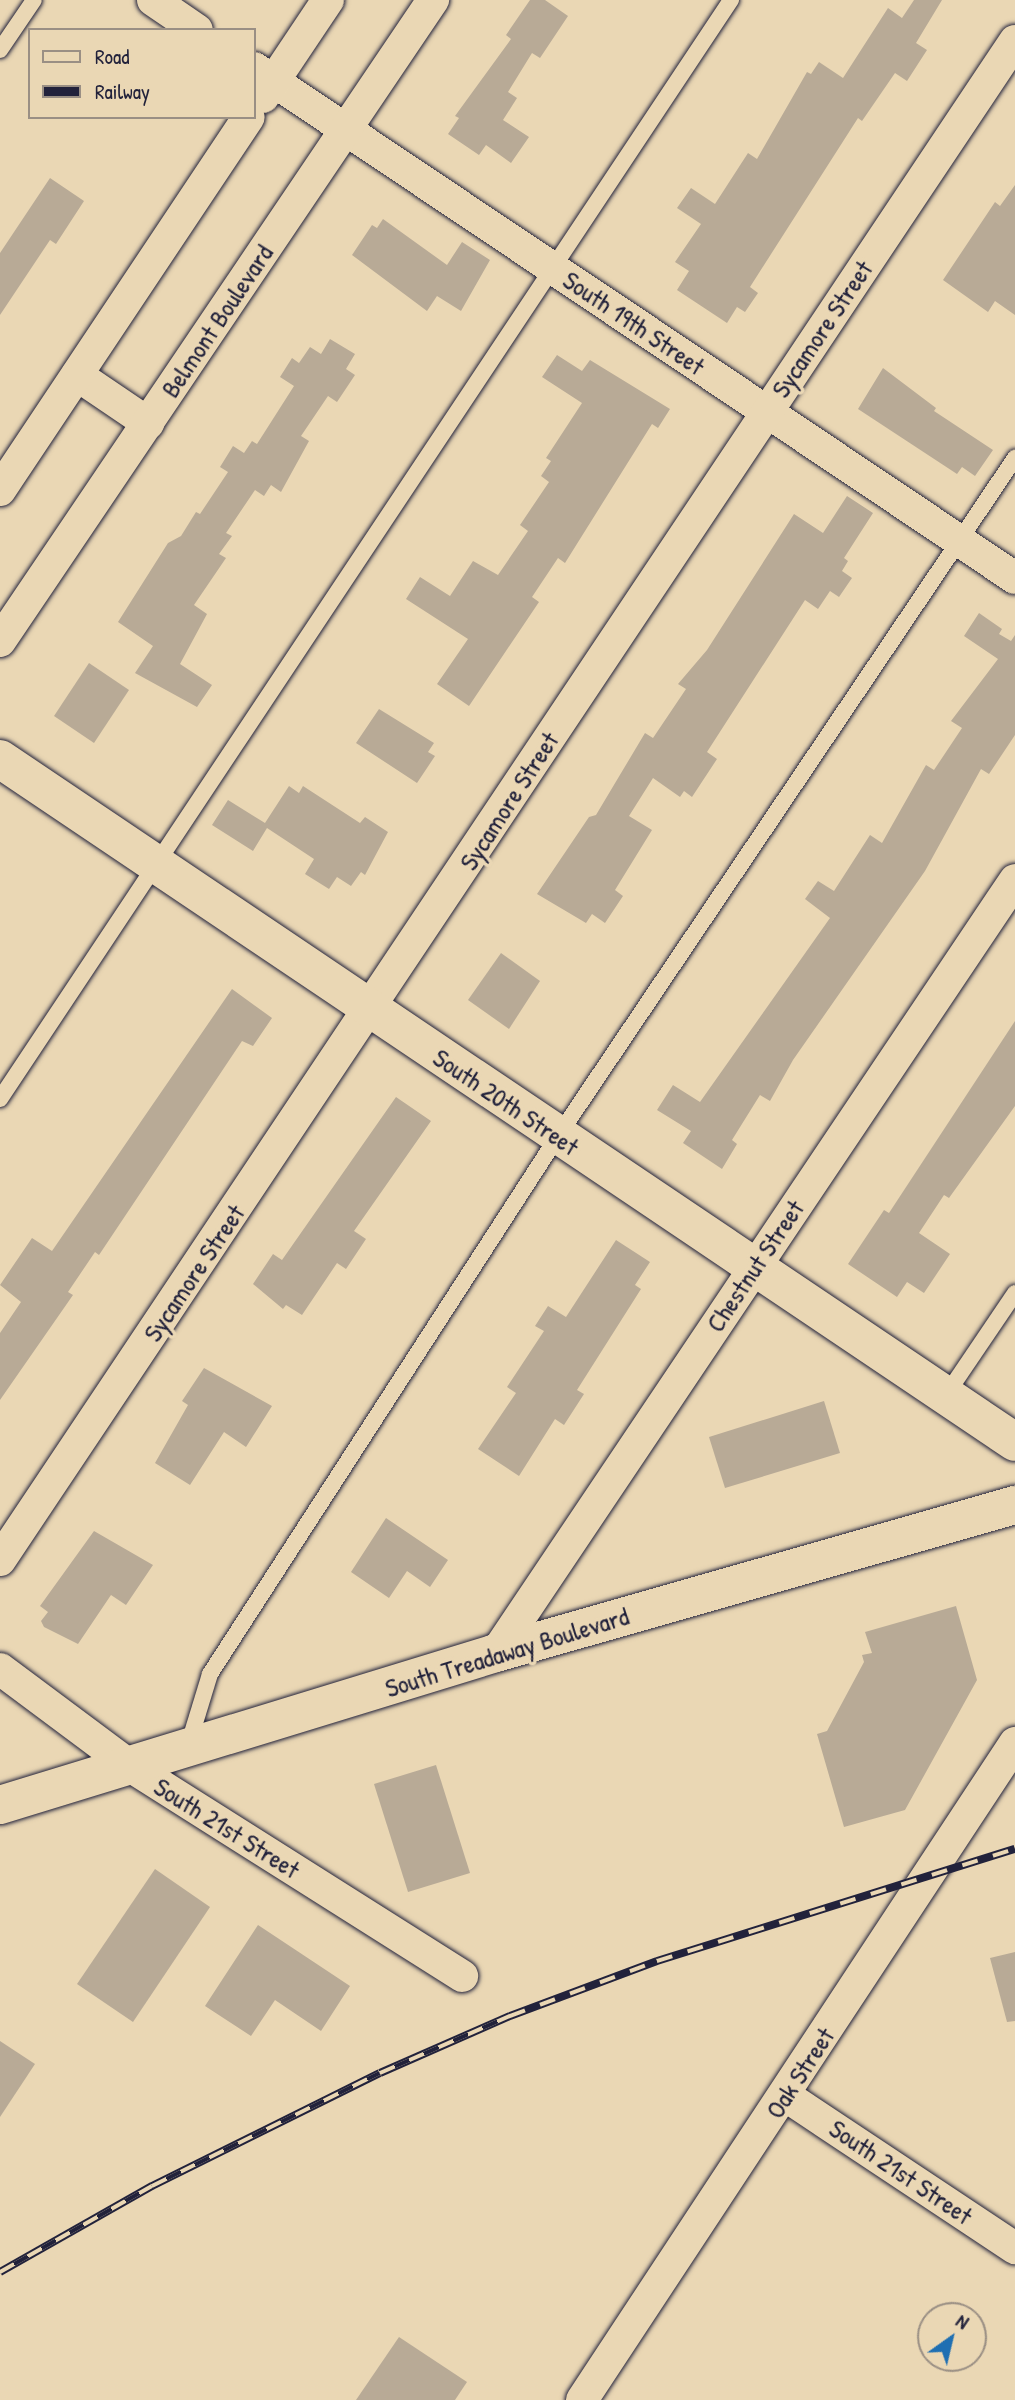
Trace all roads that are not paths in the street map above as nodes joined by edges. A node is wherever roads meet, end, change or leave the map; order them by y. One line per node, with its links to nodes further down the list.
1 (34, 0): 8 (lane)
2 (153, 0): 6 (street)
3 (328, 0): 9 (street)
4 (433, 0): 12 (street, Belmont Boulevard)
5 (731, 0): 13 (lane)
6 (194, 28)
7 (1015, 41): 15 (street, Sycamore Street)
8 (0, 50)
9 (264, 74): 10 (street); 12 (street, South 19th Street)
10 (256, 104)
11 (248, 119): 14 (street)
12 (346, 130): 13 (street, South 19th Street); 16 (street, Belmont Boulevard)
13 (550, 266): 15 (street, South 19th Street); 23 (lane)
14 (77, 375): 16 (street); 18 (street)
15 (766, 412): 19 (street, South 19th Street); 25 (street, Sycamore Street)
16 (148, 423): 21 (street, Belmont Boulevard)
17 (1015, 458): 19 (lane)
18 (0, 490)
19 (960, 541): 20 (street, South 19th Street); 27 (lane)
20 (1015, 578)
21 (0, 641)
22 (0, 759): 23 (street, South 20th Street)
23 (156, 868): 25 (street, South 20th Street); 26 (lane)
24 (1015, 880): 28 (street, Chestnut Street)
25 (370, 1011): 27 (street, South 20th Street); 33 (street, Sycamore Street)
26 (0, 1099)
27 (558, 1136): 28 (street, South 20th Street); 37 (lane)
28 (753, 1268): 30 (street, South 20th Street); 34 (street, Chestnut Street)
29 (1015, 1293): 30 (lane)
30 (945, 1396): 31 (street, South 20th Street)
31 (1015, 1442)
32 (1015, 1505): 34 (street, South Treadaway Boulevard)
33 (0, 1560)
34 (496, 1653): 37 (street, South Treadaway Boulevard)
35 (0, 1669): 38 (street, South 21st Street)
36 (1015, 1743): 41 (street, Oak Street)
37 (187, 1750): 38 (street, South Treadaway Boulevard)
38 (130, 1766): 39 (street, South Treadaway Boulevard); 40 (street, South 21st Street)
39 (0, 1805)
40 (462, 1976)
41 (786, 2096): 42 (street, South 21st Street); 43 (street, Oak Street)
42 (1015, 2248)
43 (582, 2400)

